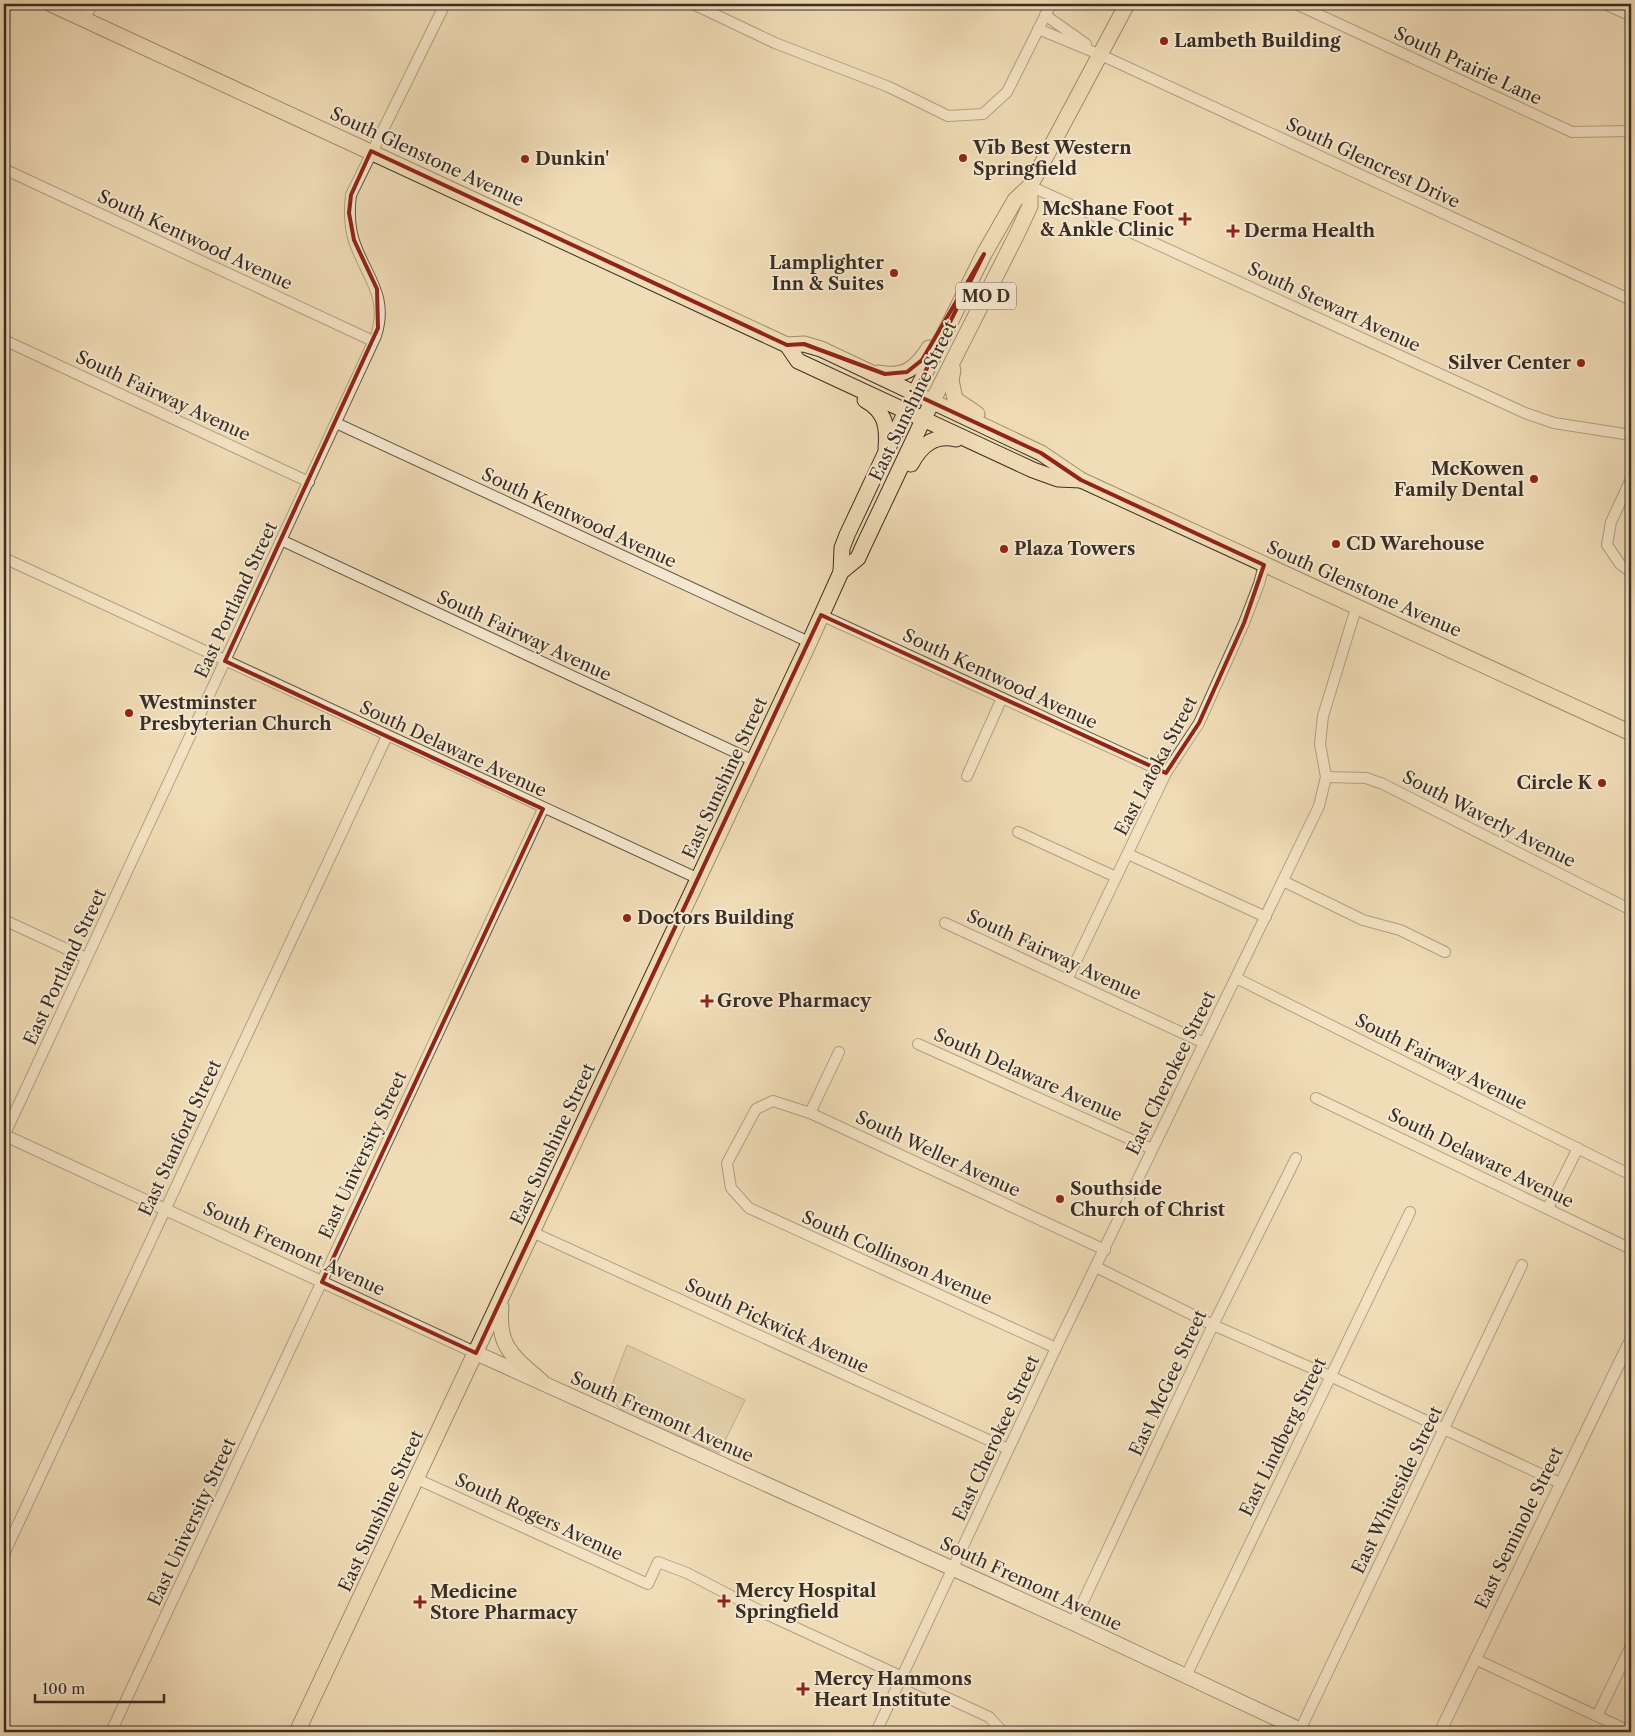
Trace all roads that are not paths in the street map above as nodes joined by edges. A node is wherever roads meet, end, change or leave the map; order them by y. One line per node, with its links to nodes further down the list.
1 (51, 4): 11 (main road, South Glenstone Avenue)
2 (92, 4): 11 (street)
3 (445, 4): 15 (street, East Portland Street)
4 (693, 4): 12 (street)
5 (1051, 4): 9 (street)
6 (1127, 4): 13 (main road, East Sunshine Street / MO D)
7 (1296, 4): 14 (street, South Prairie Lane)
8 (1605, 4): 10 (street)
9 (1045, 15): 12 (street); 13 (street)
10 (1631, 16)
11 (84, 20): 15 (main road, South Glenstone Avenue)
12 (1038, 29): 13 (street)
13 (1101, 54): 17 (main road, East Sunshine Street / MO D); 19 (street, South Glencrest Drive)
14 (1631, 132)
15 (371, 151): 21 (street, East Portland Street); 22 (main road, South Glenstone Avenue)
16 (4, 169): 21 (street, South Kentwood Avenue)
17 (1030, 186): 18 (main road, East Sunshine Street / MO D); 23 (main road, East Sunshine Street / MO D); 31 (street, South Stewart Avenue)
18 (984, 254): 25 (main road); 26 (main road, East Sunshine Street / MO D)
19 (1631, 300)
20 (4, 340): 37 (street, South Fairway Avenue)
21 (373, 341): 30 (street, East Portland Street)
22 (787, 345): 24 (main road, South Glenstone Avenue); 25 (main road, South Glenstone Avenue)
23 (958, 353): 27 (main road, East Sunshine Street / MO D); 33 (main road)
24 (809, 366): 28 (main road, South Glenstone Avenue); 34 (main road)
25 (864, 370): 26 (main road, South Glenstone Avenue)
26 (914, 394): 27 (main road, South Glenstone Avenue); 28 (main road, East Sunshine Street)
27 (932, 403): 29 (main road, East Sunshine Street); 33 (main road, South Glenstone Avenue)
28 (906, 412): 29 (main road, South Glenstone Avenue); 34 (main road, East Sunshine Street)
29 (923, 420): 32 (main road, South Glenstone Avenue); 39 (main road, East Sunshine Street)
30 (336, 423): 37 (street, East Portland Street); 46 (street, South Kentwood Avenue)
31 (1631, 435)
32 (968, 441): 36 (main road, South Glenstone Avenue); 39 (main road)
33 (1041, 453): 36 (main road, South Glenstone Avenue)
34 (885, 454): 42 (main road, East Sunshine Street)
35 (1631, 479): 43 (street)
36 (1081, 480): 41 (main road, South Glenstone Avenue)
37 (309, 482): 38 (street, East Portland Street)
38 (282, 540): 47 (street, East Portland Street); 51 (street, South Fairway Avenue)
39 (862, 549): 42 (main road, East Sunshine Street)
40 (4, 558): 47 (street, South Delaware Avenue)
41 (1264, 565): 44 (main road, South Glenstone Avenue); 52 (street, East Latoka Street)
42 (841, 572): 45 (main road, East Sunshine Street)
43 (1631, 572)
44 (1357, 605): 49 (main road, South Glenstone Avenue); 54 (street, East Cherokee Street)
45 (821, 615): 46 (main road, East Sunshine Street); 48 (street, South Kentwood Avenue)
46 (809, 642): 51 (main road, East Sunshine Street)
47 (225, 661): 50 (street, South Delaware Avenue); 66 (street, East Portland Street)
48 (1002, 698): 52 (street, South Kentwood Avenue); 53 (street)
49 (1631, 733)
50 (387, 736): 55 (street, South Delaware Avenue); 81 (street, East Stanford Street)
51 (754, 761): 59 (main road, East Sunshine Street)
52 (1166, 773): 57 (street, East Latoka Street)
53 (967, 776)
54 (1326, 776): 60 (street, East Cherokee Street); 61 (street, South Waverly Avenue)
55 (543, 808): 59 (street, South Delaware Avenue); 88 (street, East University Street)
56 (1018, 832): 58 (street)
57 (1128, 854): 58 (street, East Latoka Street); 62 (street)
58 (1116, 876): 67 (street, East Latoka Street)
59 (699, 879): 83 (main road, East Sunshine Street)
60 (1284, 880): 62 (street, East Cherokee Street); 65 (street)
61 (1631, 910)
62 (1266, 917): 68 (street, East Cherokee Street)
63 (4, 920): 66 (street)
64 (945, 923): 67 (street, South Fairway Avenue)
65 (1445, 952)
66 (86, 958): 74 (street, East Portland Street)
67 (1068, 978): 69 (street, South Fairway Avenue)
68 (1236, 978): 69 (street, East Cherokee Street); 76 (street, South Fairway Avenue)
69 (1204, 1043): 75 (street, East Cherokee Street)
70 (918, 1044): 75 (street, South Delaware Avenue)
71 (839, 1052): 73 (street)
72 (1316, 1098): 80 (street, South Delaware Avenue)
73 (810, 1113): 79 (street, South Weller Avenue); 85 (street, South Weller Avenue)
74 (4, 1135): 81 (street, South Fremont Avenue)
75 (1152, 1148): 85 (street, East Cherokee Street)
76 (1578, 1148): 78 (street, South Fairway Avenue); 80 (street)
77 (1296, 1158): 90 (street, East McGee Street)
78 (1631, 1175)
79 (731, 1188): 92 (street, South Collinson Avenue)
80 (1548, 1208): 84 (street, South Delaware Avenue)
81 (165, 1210): 88 (street, South Fremont Avenue); 100 (street, East Stanford Street)
82 (1410, 1212): 94 (street, East Lindberg Street)
83 (532, 1232): 89 (main road, East Sunshine Street); 97 (street, South Pickwick Avenue)
84 (1631, 1249)
85 (1105, 1250): 87 (street, East Cherokee Street)
86 (1522, 1265): 96 (street, East Whiteside Street)
87 (1096, 1267): 90 (street); 92 (street, East Cherokee Street)
88 (322, 1282): 93 (street, South Fremont Avenue); 109 (street, East University Street)
89 (502, 1296): 93 (main road, East Sunshine Street); 95 (main road)
90 (1213, 1325): 94 (street); 102 (street, East McGee Street)
91 (1631, 1339): 99 (street, East Seminole Street)
92 (1056, 1348): 97 (street, East Cherokee Street)
93 (476, 1353): 95 (main road, South Fremont Avenue); 98 (main road, East Sunshine Street)
94 (1330, 1376): 96 (street); 105 (street, East Lindberg Street)
95 (542, 1382): 101 (main road, South Fremont Avenue)
96 (1445, 1429): 99 (street); 108 (street, East Whiteside Street)
97 (1008, 1449): 101 (street, East Cherokee Street)
98 (417, 1479): 106 (street, South Rogers Avenue); 110 (main road, East Sunshine Street)
99 (1560, 1483): 104 (street, East Seminole Street)
100 (4, 1554)
101 (952, 1569): 102 (main road, South Fremont Avenue); 106 (street, East Cherokee Street)
102 (1073, 1624): 105 (main road, South Fremont Avenue)
103 (1631, 1646): 107 (street)
104 (1475, 1659): 107 (street); 113 (street, East Seminole Street)
105 (1186, 1676): 108 (main road, South Fremont Avenue)
106 (901, 1677): 111 (street, East Cherokee Street); 112 (street)
107 (1597, 1716): 114 (street)
108 (1303, 1731)
109 (110, 1732)
110 (297, 1732)
111 (876, 1732)
112 (1002, 1732)
113 (1440, 1732)
114 (1630, 1732)

